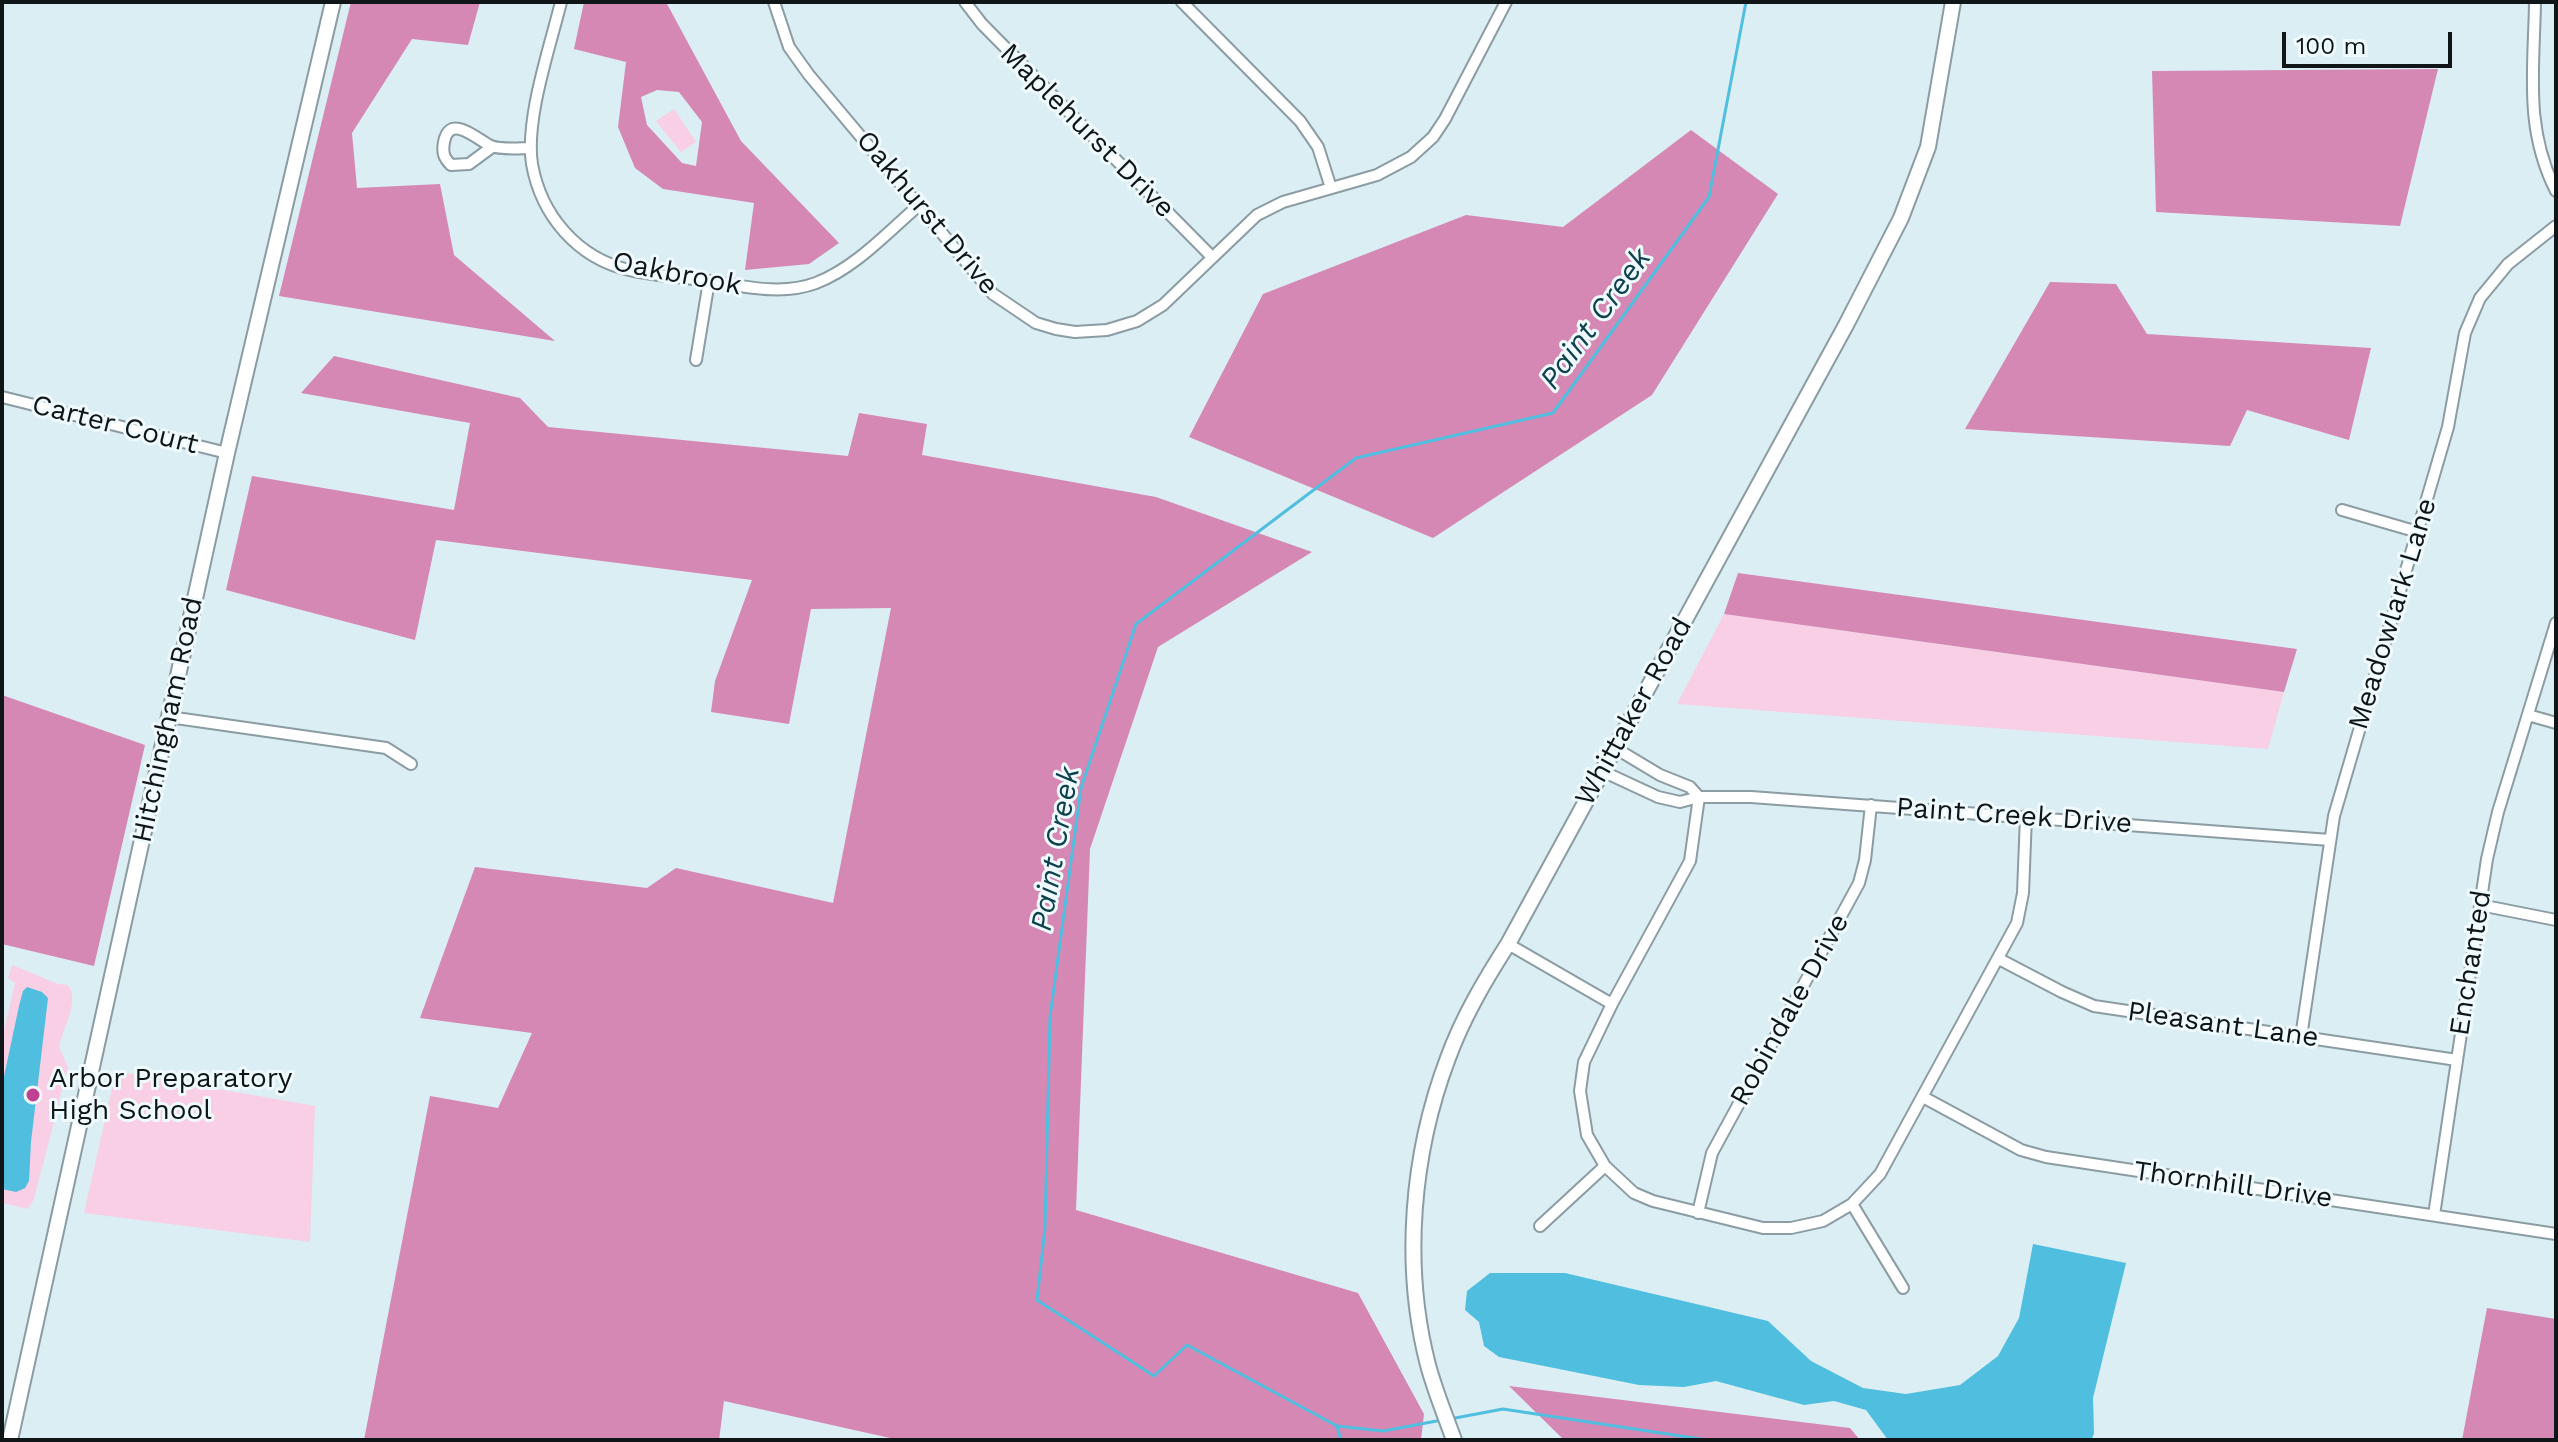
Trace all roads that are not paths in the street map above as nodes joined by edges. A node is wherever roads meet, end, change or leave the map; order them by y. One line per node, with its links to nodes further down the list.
1 (333, 2): 19 (main road, Hitchingham Road)
2 (561, 2): 10 (street, Oakbrook)
3 (774, 2): 13 (street, Oakhurst Drive)
4 (965, 2): 15 (street, Maplehurst Drive)
5 (1182, 2): 11 (street)
6 (1506, 2): 11 (street, Oakhurst Drive)
7 (1953, 2): 26 (main road, Whittaker Road)
8 (2535, 2): 12 (street)
9 (492, 147): 9 (street); 10 (street)
10 (531, 148): 16 (street, Oakbrook)
11 (1331, 188): 15 (street, Oakhurst Drive)
12 (2556, 191)
13 (918, 206): 15 (street, Oakhurst Drive); 16 (street, Oakbrook)
14 (2556, 226): 21 (street, Meadowlark Lane)
15 (1212, 257)
16 (709, 281): 17 (street)
17 (696, 360)
18 (2, 397): 19 (street, Carter Court)
19 (227, 453): 24 (main road, Hitchingham Road)
20 (2342, 510): 21 (street)
21 (2418, 532): 32 (street, Meadowlark Lane)
22 (2556, 623): 23 (street, Enchanted)
23 (2528, 715): 25 (street); 33 (street, Enchanted)
24 (169, 717): 27 (street); 48 (main road, Hitchingham Road)
25 (2556, 723)
26 (1615, 748): 28 (main road, Whittaker Road); 29 (street, Paint Creek Drive)
27 (411, 764)
28 (1602, 771): 29 (street, Paint Creek Drive); 35 (main road, Whittaker Road)
29 (1699, 797): 30 (street, Paint Creek Drive); 37 (street)
30 (1871, 805): 31 (street, Paint Creek Drive); 43 (street, Robindale Drive)
31 (2026, 816): 32 (street, Paint Creek Drive); 36 (street)
32 (2330, 840): 38 (street, Meadowlark Lane)
33 (2480, 905): 34 (street); 39 (street, Enchanted)
34 (2556, 920)
35 (1508, 944): 37 (street); 49 (main road, Whittaker Road)
36 (1999, 959): 38 (street, Pleasant Lane); 40 (street)
37 (1612, 1004): 41 (street)
38 (2301, 1037): 39 (street, Pleasant Lane)
39 (2457, 1060): 44 (street, Enchanted)
40 (1923, 1097): 42 (street); 44 (street, Thornhill Drive)
41 (1605, 1166): 43 (street); 45 (street)
42 (1852, 1204): 43 (street); 47 (street)
43 (1698, 1213)
44 (2434, 1215): 46 (street, Thornhill Drive)
45 (1540, 1226)
46 (2556, 1234)
47 (1903, 1288)
48 (10, 1440)
49 (1454, 1440)

